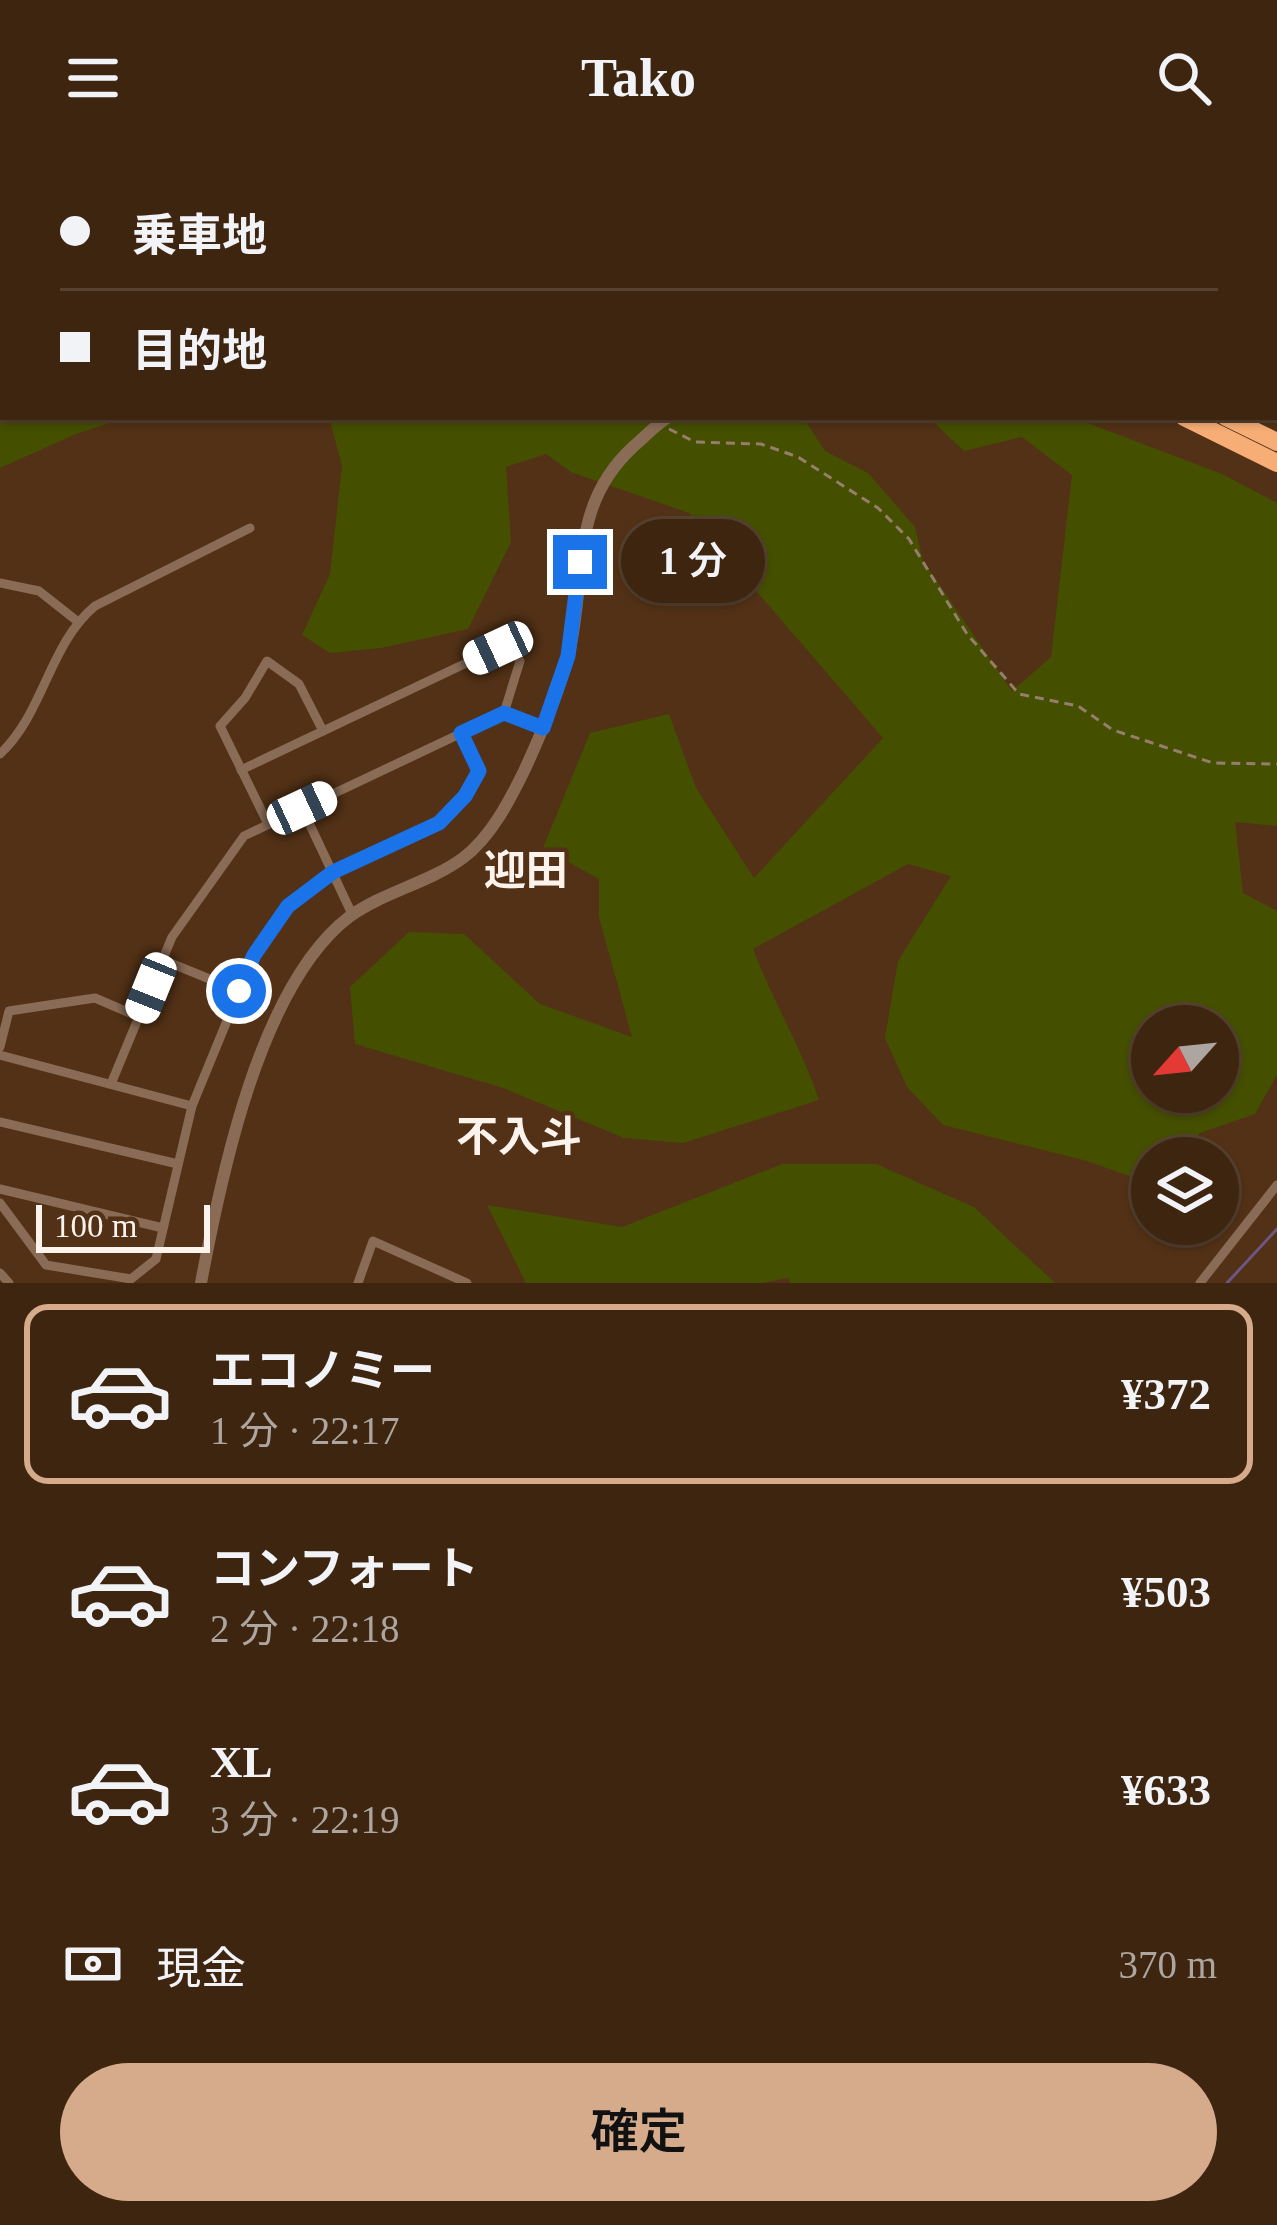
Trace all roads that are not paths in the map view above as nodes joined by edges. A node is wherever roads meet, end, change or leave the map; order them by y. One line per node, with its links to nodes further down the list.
1 (664, 420): 10 (street)
2 (1190, 420): 5 (highway)
3 (1232, 420): 4 (highway)
4 (1277, 442)
5 (1277, 463)
6 (250, 528): 8 (street)
7 (0, 583): 8 (street)
8 (77, 621): 13 (street)
9 (504, 713): 10 (street); 11 (street); 12 (street)
10 (543, 728): 18 (street)
11 (323, 731): 14 (street); 14 (street)
12 (461, 733): 15 (street); 17 (street)
13 (0, 754)
14 (242, 770): 16 (street)
15 (302, 808): 16 (street); 17 (street)
16 (268, 824): 19 (street)
17 (333, 872): 18 (street); 20 (street)
18 (352, 914): 33 (street)
19 (163, 960): 20 (street); 21 (street)
20 (239, 991): 24 (street)
21 (140, 1017): 22 (street); 23 (street)
22 (0, 1051): 23 (street)
23 (112, 1084): 24 (street)
24 (192, 1106): 26 (street)
25 (0, 1122): 26 (street)
26 (178, 1164): 30 (street)
27 (1277, 1185): 36 (street)
28 (0, 1189): 30 (street)
29 (0, 1203): 30 (street)
30 (164, 1228)
31 (0, 1273): 32 (street)
32 (9, 1283)
33 (201, 1283)
34 (358, 1283): 35 (street)
35 (466, 1283)
36 (1200, 1283)

